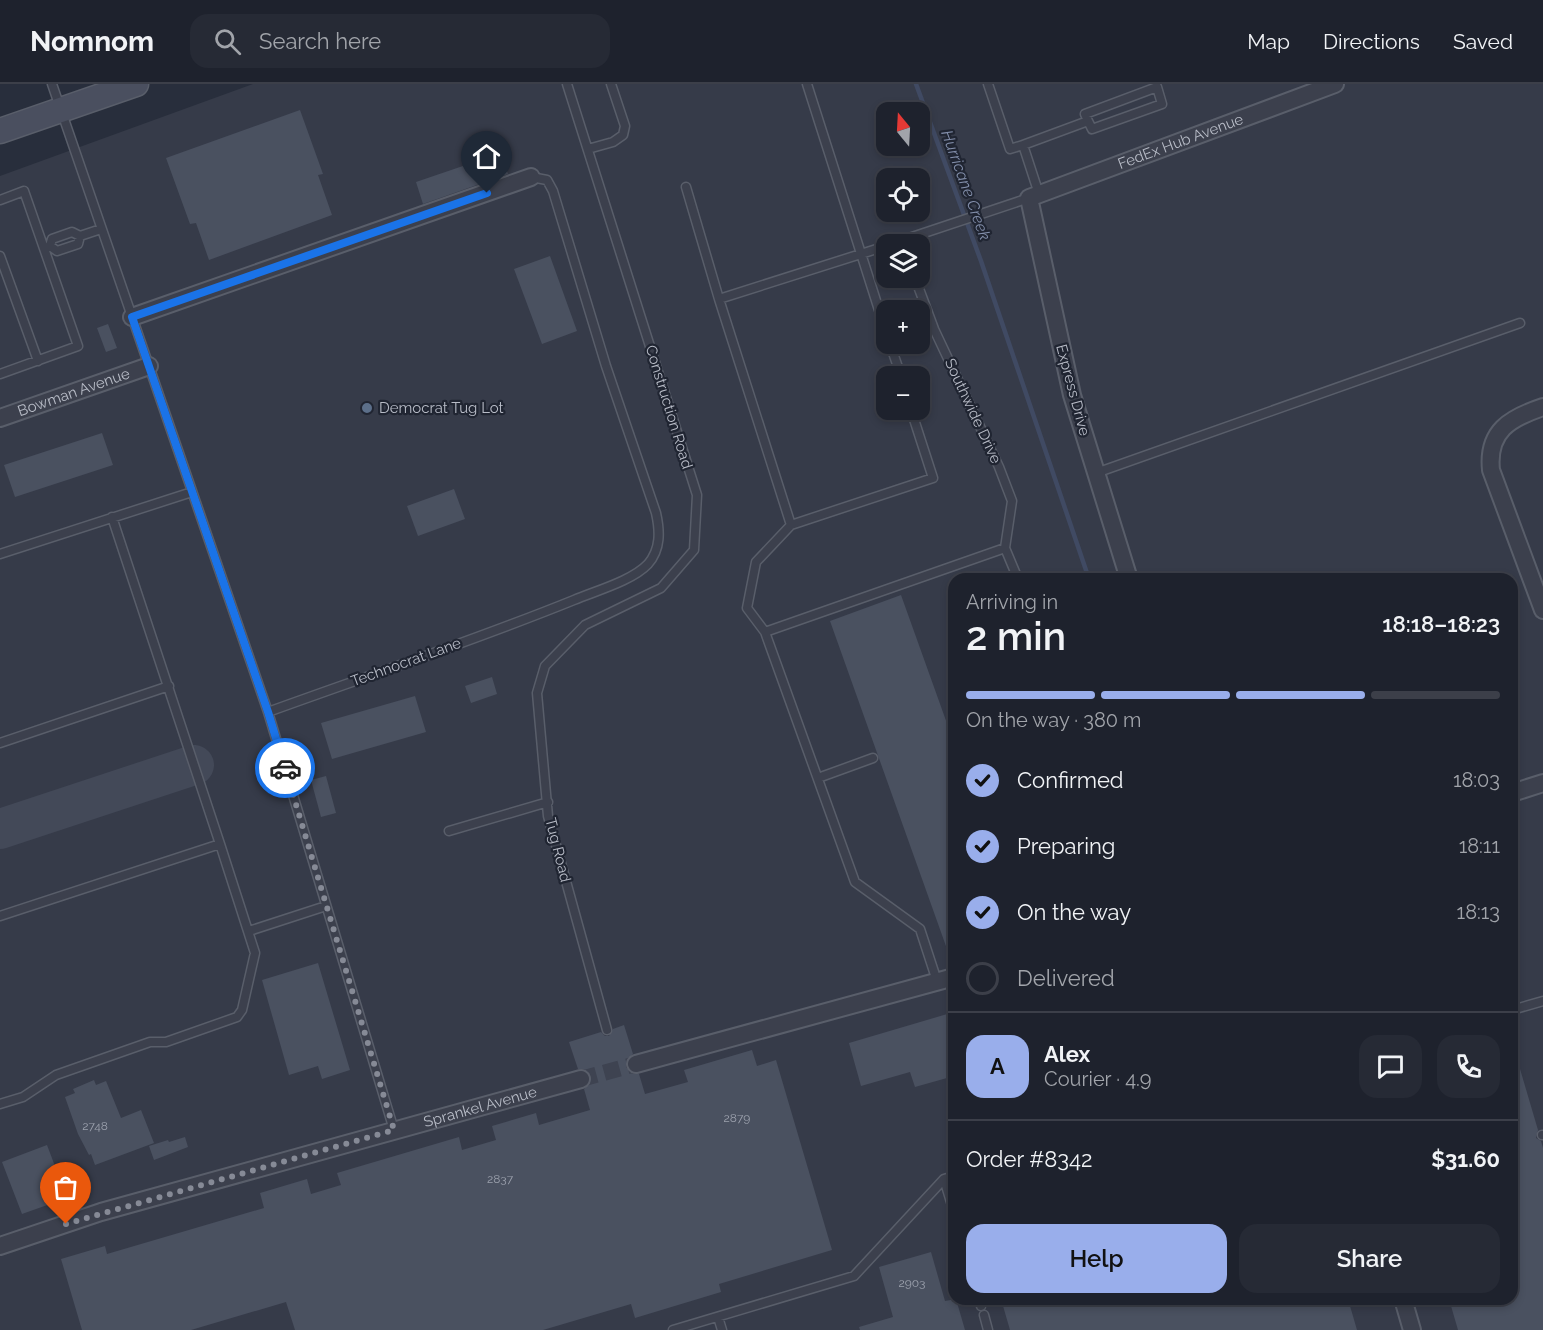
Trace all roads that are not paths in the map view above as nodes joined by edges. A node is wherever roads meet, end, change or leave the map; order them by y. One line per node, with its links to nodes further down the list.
1 (52, 84): 8 (lane)
2 (136, 84): 8 (main road)
3 (567, 84): 12 (lane, Construction Road)
4 (611, 84): 12 (lane)
5 (807, 84): 22 (lane)
6 (988, 84): 11 (lane)
7 (1335, 84): 15 (street, FedEx Hub Avenue)
8 (61, 110): 10 (main road); 17 (lane)
9 (1088, 121): 9 (lane); 11 (lane)
10 (0, 131)
11 (1023, 145): 15 (lane)
12 (588, 149): 45 (lane, Construction Road)
13 (531, 177): 27 (street); 47 (lane, Technocrat Lane)
14 (686, 187): 25 (lane)
15 (1034, 196): 18 (lane); 35 (street, Express Drive)
16 (0, 200): 20 (lane)
17 (101, 229): 19 (lane); 27 (lane)
18 (926, 234)
19 (80, 236): 20 (lane); 20 (lane)
20 (47, 247): 29 (lane)
21 (876, 249): 22 (lane)
22 (862, 254): 25 (lane); 26 (lane)
23 (0, 256): 29 (lane)
24 (919, 288): 39 (lane, Southwide Drive)
25 (719, 299): 38 (lane)
26 (876, 300)
27 (132, 317): 30 (lane)
28 (1520, 323): 35 (lane)
29 (38, 361): 31 (lane)
30 (149, 366): 33 (street, Bowman Avenue); 36 (lane)
31 (0, 374)
32 (1543, 407): 43 (street)
33 (0, 418)
34 (914, 420): 38 (lane)
35 (1096, 473): 42 (street, Express Drive)
36 (192, 492): 37 (lane); 47 (lane)
37 (112, 516): 40 (lane); 46 (lane)
38 (791, 525): 44 (lane)
39 (1005, 548): 41 (lane); 44 (lane)
40 (0, 554)
41 (1015, 573)
42 (1127, 573)
43 (1543, 610)
44 (765, 632): 50 (lane)
45 (545, 666): 53 (lane, Tug Road)
46 (169, 686): 48 (lane); 55 (lane)
47 (268, 712): 56 (lane)
48 (0, 743)
49 (873, 758): 50 (lane)
50 (818, 778): 60 (lane)
51 (1543, 783): 52 (street)
52 (1518, 791)
53 (548, 802): 54 (lane); 63 (lane, Tug Road)
54 (449, 831)
55 (220, 844): 57 (lane); 58 (lane)
56 (326, 906): 58 (lane); 67 (lane)
57 (0, 916)
58 (249, 931): 66 (lane)
59 (948, 978): 60 (street)
60 (937, 981): 64 (street)
61 (1542, 1004): 62 (lane)
62 (1518, 1009)
63 (607, 1030)
64 (636, 1064)
65 (581, 1079): 67 (street, Sprankel Avenue)
66 (0, 1104)
67 (394, 1130): 71 (street, Sprankel Avenue)
68 (948, 1178): 69 (lane)
69 (944, 1179): 70 (lane); 74 (lane)
70 (948, 1192)
71 (0, 1246)
72 (1405, 1305): 78 (street)
73 (981, 1307): 77 (lane)
74 (718, 1317): 75 (lane); 76 (lane)
75 (673, 1330)
76 (722, 1330)
77 (988, 1330)
78 (1412, 1330)

